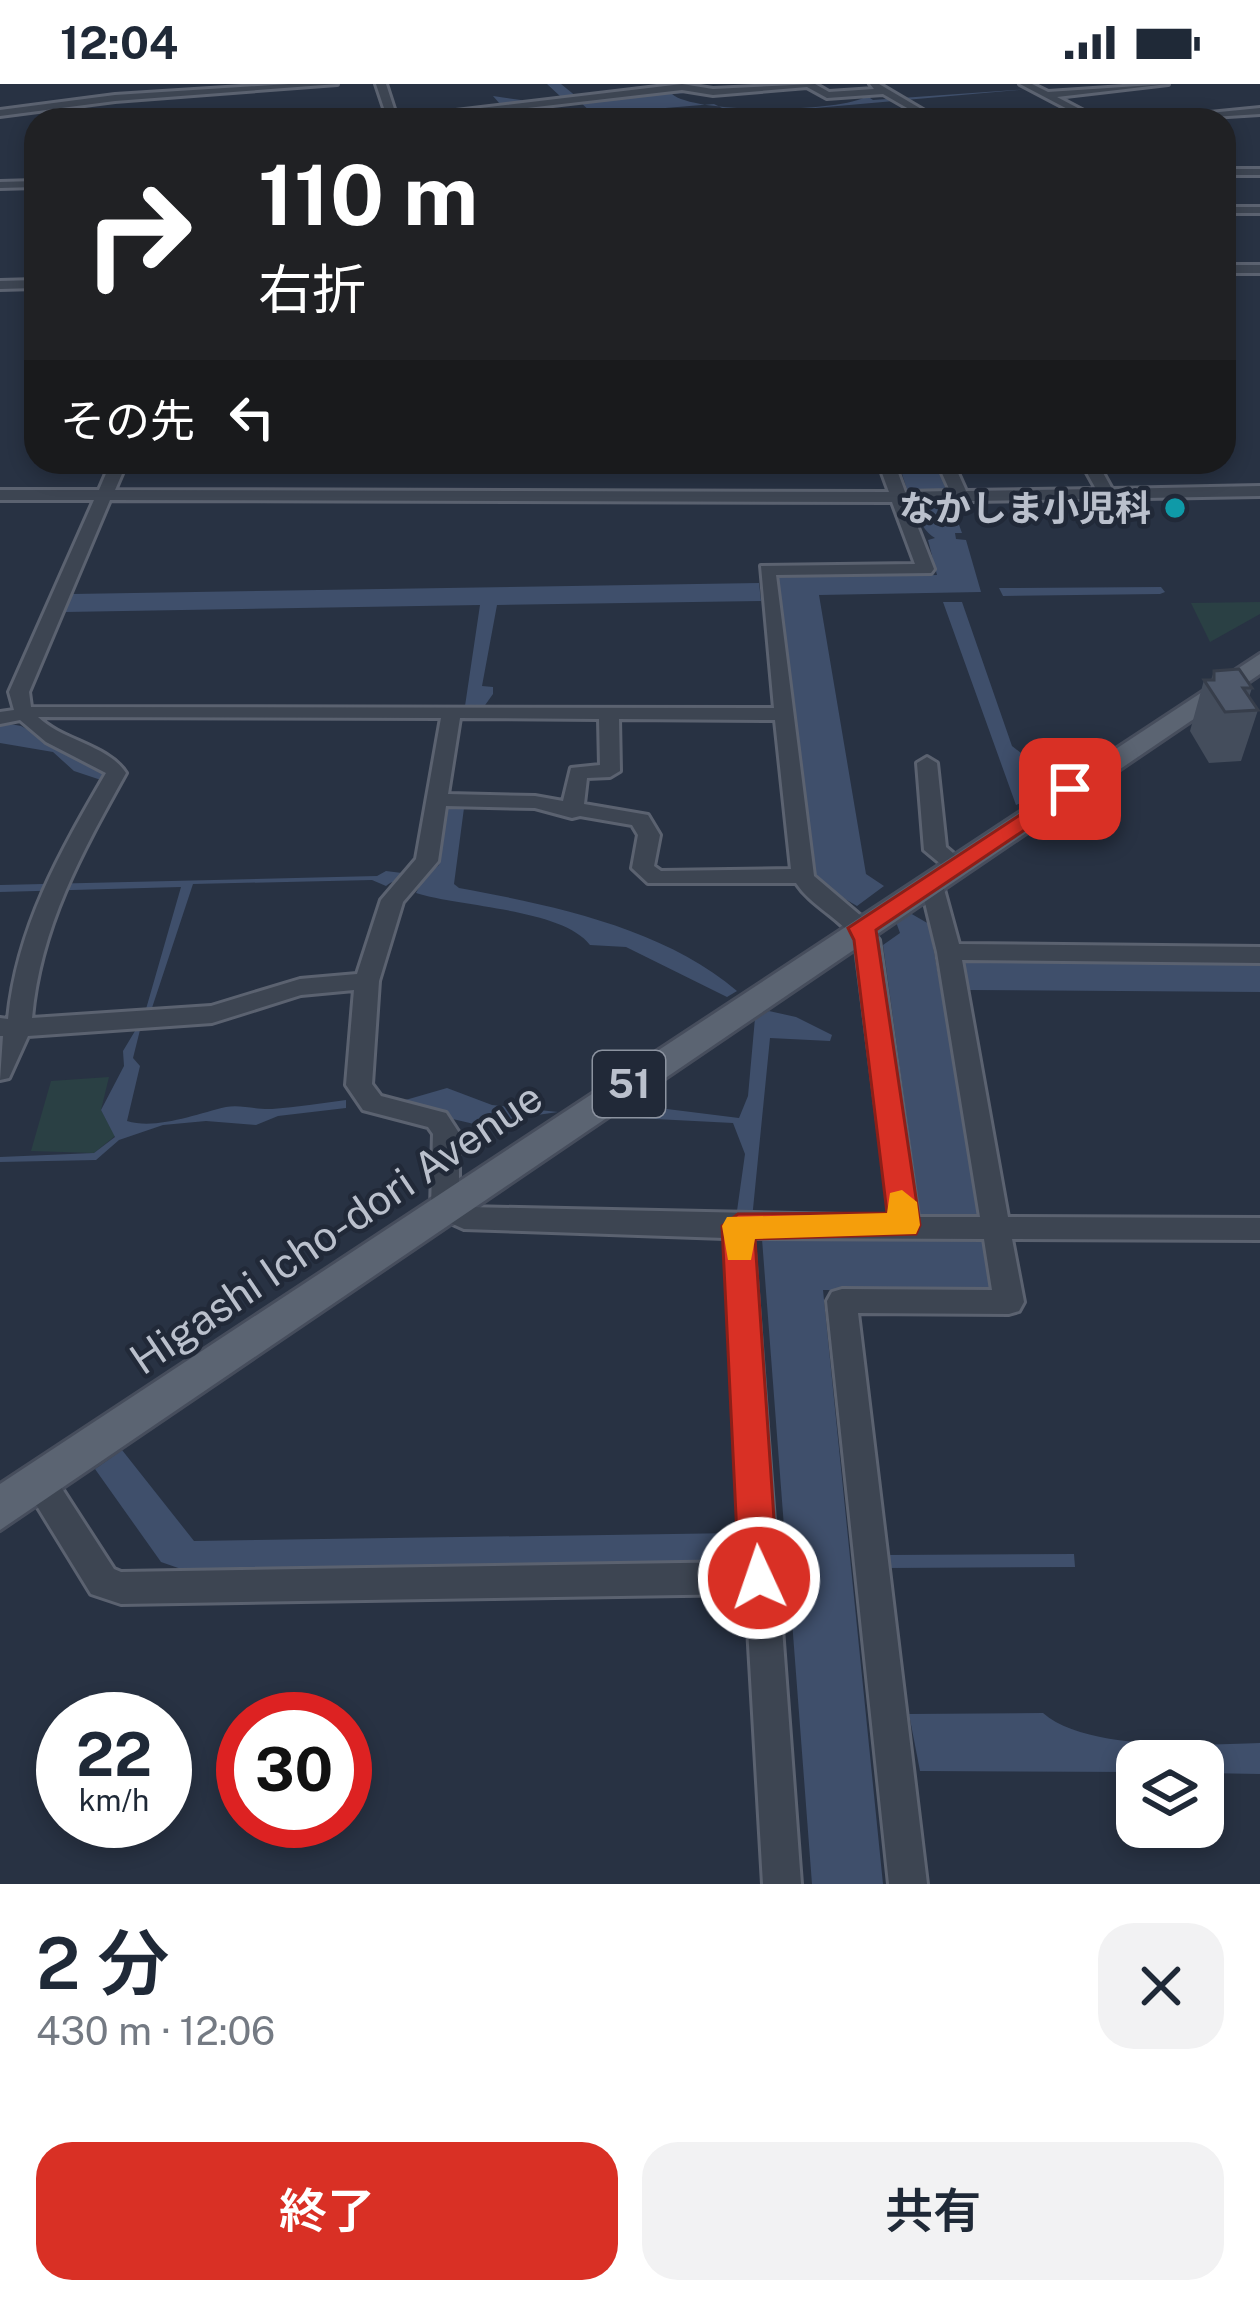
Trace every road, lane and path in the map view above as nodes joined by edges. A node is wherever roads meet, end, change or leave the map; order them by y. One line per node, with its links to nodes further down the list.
1 (125, 84): 11 (street)
2 (332, 84): 11 (street)
3 (872, 84): 9 (street)
4 (1025, 84): 10 (street)
5 (1163, 84): 10 (street)
6 (571, 85): 12 (street)
7 (783, 85): 8 (street); 9 (street)
8 (702, 88): 12 (street)
9 (884, 91): 15 (street)
10 (1046, 95): 16 (street)
11 (126, 98): 13 (street)
12 (579, 99): 14 (street)
13 (42, 108)
14 (492, 108)
15 (914, 108)
16 (1072, 108)
17 (113, 474): 23 (street)
18 (890, 474): 26 (street)
19 (950, 474): 25 (street)
20 (1096, 474): 22 (street)
21 (1260, 491): 22 (street)
22 (1106, 492): 25 (street)
23 (103, 494): 24 (street); 26 (street); 31 (street)
24 (0, 495)
25 (960, 496): 26 (street)
26 (899, 497): 30 (street)
27 (1260, 662): 36 (main road, Higashi Icho-dori Avenue / 51)
28 (451, 714): 29 (street); 31 (street); 34 (street)
29 (609, 714): 30 (street); 35 (street)
30 (784, 714): 37 (street)
31 (25, 716): 32 (street); 42 (street)
32 (0, 718)
33 (926, 763): 36 (street)
34 (441, 800): 35 (street); 41 (street)
35 (572, 812): 37 (street)
36 (943, 873): 38 (main road, Higashi Icho-dori Avenue / 51); 39 (street)
37 (803, 876): 38 (street)
38 (861, 928): 44 (main road, Higashi Icho-dori Avenue / 51); 46 (street)
39 (949, 952): 40 (street); 47 (street)
40 (1260, 956)
41 (367, 981): 42 (street); 44 (street)
42 (8, 1027): 43 (street)
43 (0, 1071)
44 (445, 1208): 45 (street); 49 (main road, Higashi Icho-dori Avenue / 51)
45 (738, 1226): 46 (street); 51 (street)
46 (918, 1226): 47 (street)
47 (986, 1226): 48 (street); 53 (street)
48 (1260, 1228)
49 (35, 1487): 50 (main road, Higashi Icho-dori Avenue / 51); 51 (street)
50 (0, 1509)
51 (758, 1558): 52 (street)
52 (782, 1884)
53 (908, 1884)

